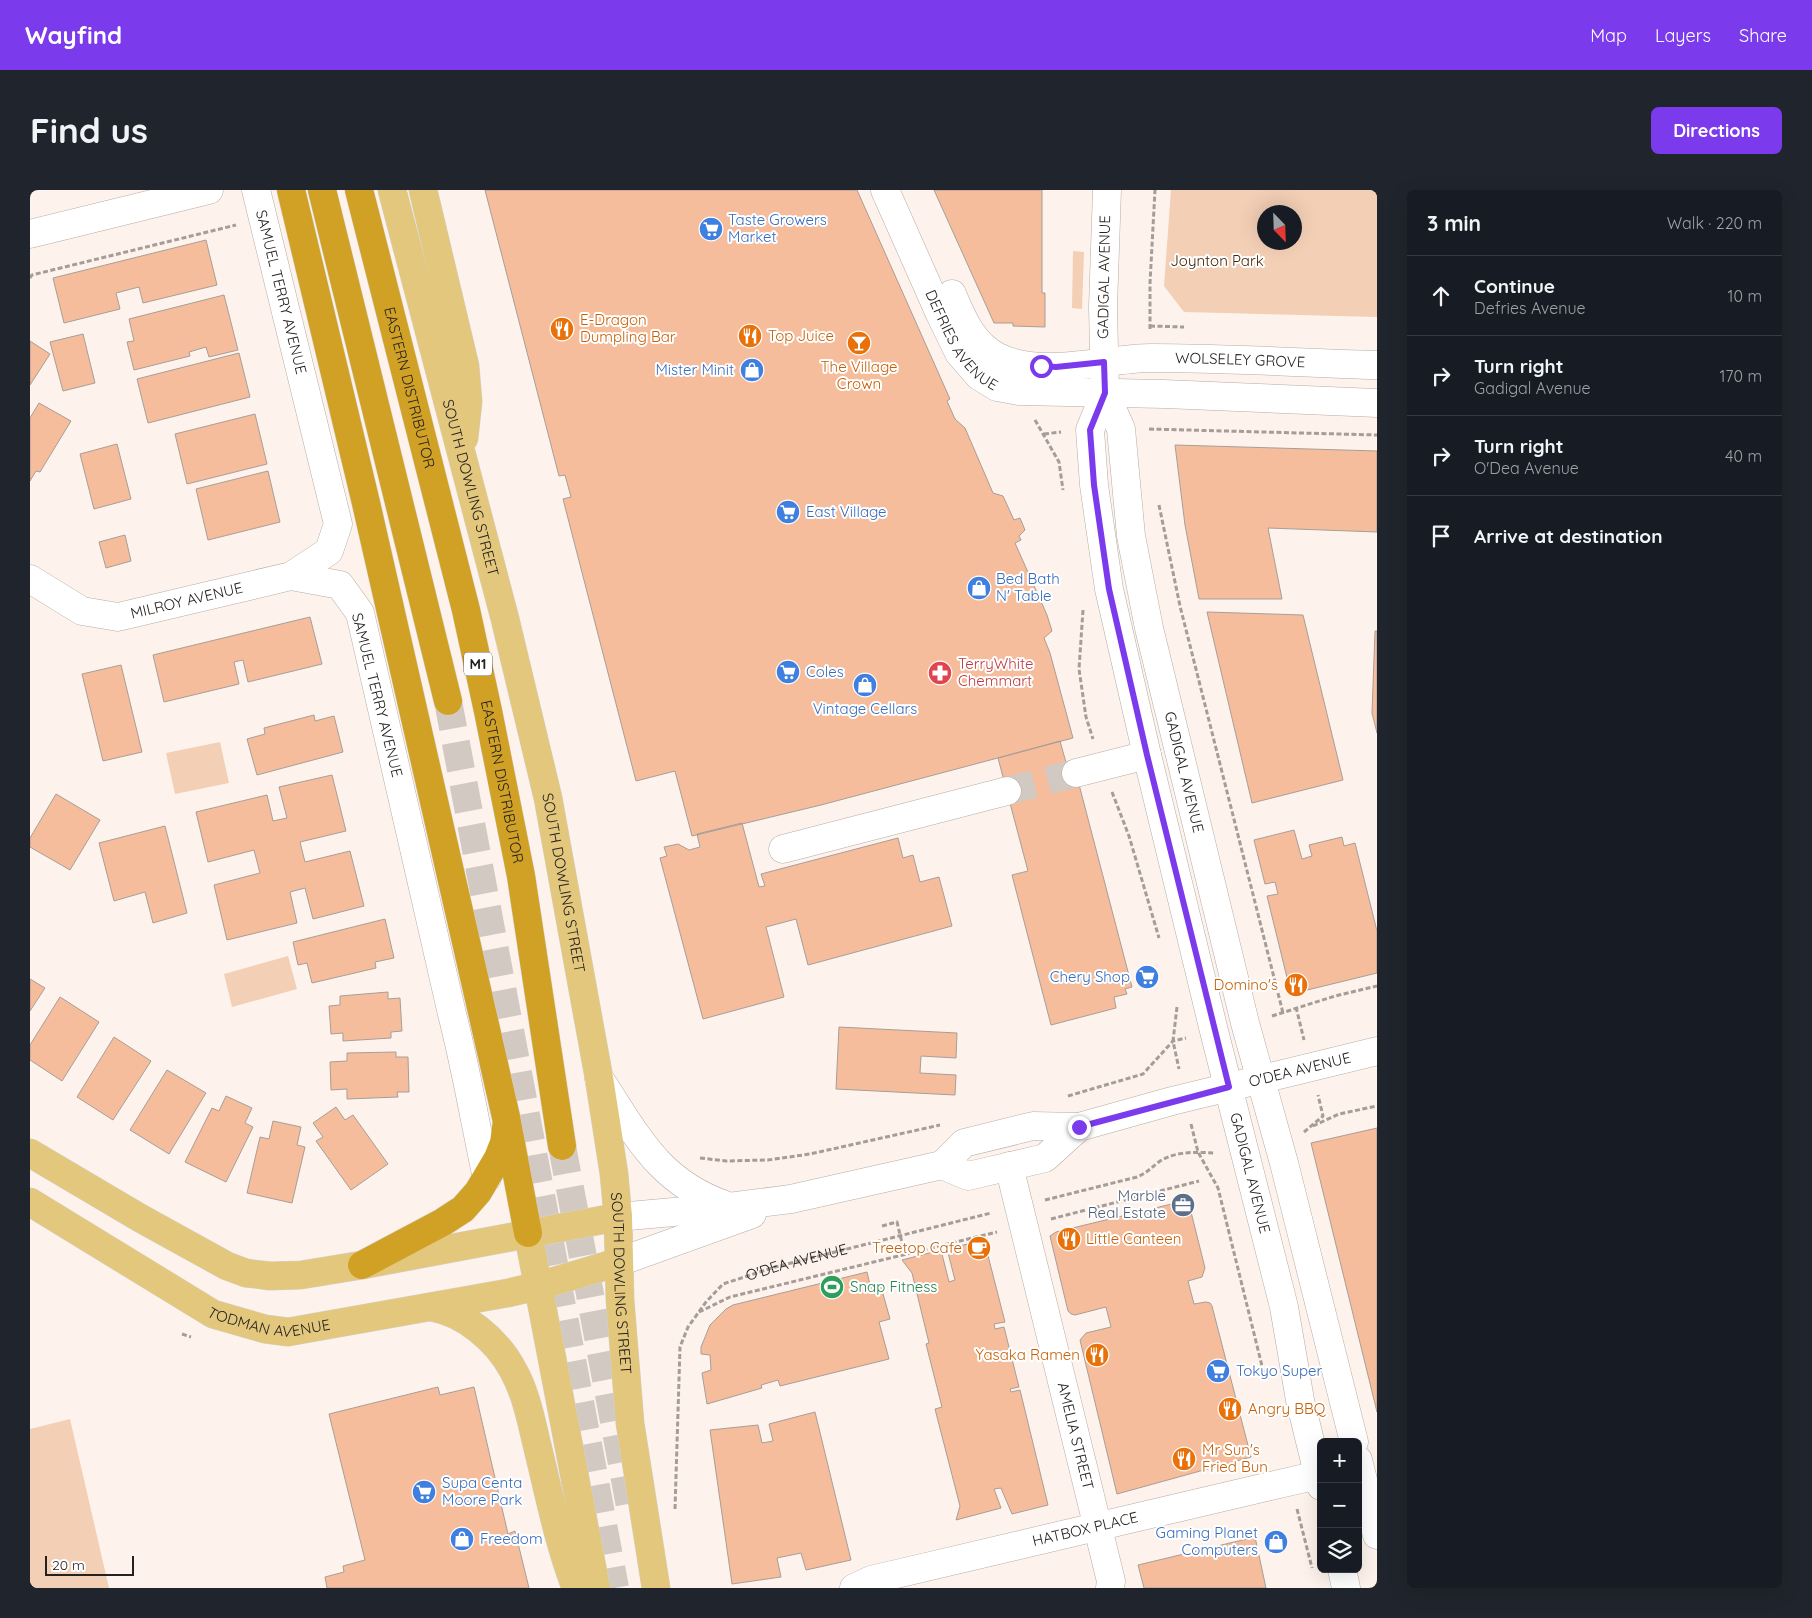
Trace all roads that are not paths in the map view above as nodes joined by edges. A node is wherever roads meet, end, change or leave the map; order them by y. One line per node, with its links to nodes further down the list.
1 (209, 190): 11 (street)
2 (256, 190): 17 (street, SAMUEL TERRY AVENUE)
3 (291, 190): 28 (highway)
4 (322, 190): 19 (highway, M1)
5 (359, 190): 30 (highway, EASTERN DISTRIBUTOR / M1)
6 (392, 190): 16 (main road, SOUTH DOWLING STREET)
7 (423, 190): 16 (main road)
8 (885, 190): 14 (street, DEFRIES AVENUE)
9 (906, 190): 12 (street, DEFRIES AVENUE)
10 (1107, 190): 12 (street, GADIGAL AVENUE)
11 (30, 234)
12 (1104, 362): 13 (street, WOLSELEY GROVE); 14 (street, GADIGAL AVENUE)
13 (1377, 365)
14 (1105, 393): 15 (street); 20 (street, GADIGAL AVENUE); 26 (street, GADIGAL AVENUE)
15 (1377, 403)
16 (462, 454): 25 (main road, SOUTH DOWLING STREET)
17 (291, 576): 18 (street, MILROY AVENUE); 34 (street, SAMUEL TERRY AVENUE)
18 (30, 580)
19 (448, 701)
20 (1147, 755): 21 (street); 27 (street, GADIGAL AVENUE)
21 (1076, 773)
22 (1007, 791): 23 (street)
23 (783, 849)
24 (1377, 1051): 26 (street, O'DEA AVENUE)
25 (600, 1078): 37 (street); 38 (main road, SOUTH DOWLING STREET)
26 (1261, 1080): 27 (street, O'DEA AVENUE); 44 (street, GADIGAL AVENUE)
27 (1229, 1087): 29 (street, O'DEA AVENUE); 45 (street, GADIGAL AVENUE)
28 (506, 1117): 34 (highway); 39 (highway)
29 (1079, 1127): 32 (street, O'DEA AVENUE); 33 (street, O'DEA AVENUE)
30 (562, 1146)
31 (30, 1153): 41 (main road)
32 (942, 1165): 33 (street, O'DEA AVENUE); 35 (street)
33 (1009, 1166): 48 (street, AMELIA STREET)
34 (487, 1178): 41 (highway)
35 (791, 1199): 37 (street); 40 (street)
36 (30, 1202): 43 (main road, TODMAN AVENUE)
37 (729, 1207): 38 (street)
38 (618, 1217): 39 (main road); 40 (main road, SOUTH DOWLING STREET)
39 (528, 1234): 41 (main road); 42 (main road)
40 (619, 1262): 42 (main road, TODMAN AVENUE); 54 (main road, SOUTH DOWLING STREET)
41 (362, 1265)
42 (538, 1286): 43 (main road, TODMAN AVENUE); 53 (main road)
43 (431, 1307): 52 (main road)
44 (1353, 1438)
45 (1317, 1472)
46 (1362, 1476): 49 (street)
47 (1317, 1480): 48 (street, HATBOX PLACE)
48 (1097, 1526): 51 (street, AMELIA STREET); 55 (street, HATBOX PLACE)
49 (1377, 1535)
50 (1343, 1573): 56 (street)
51 (1111, 1584)
52 (576, 1588)
53 (596, 1588)
54 (656, 1588)
55 (854, 1588)
56 (1346, 1588)

